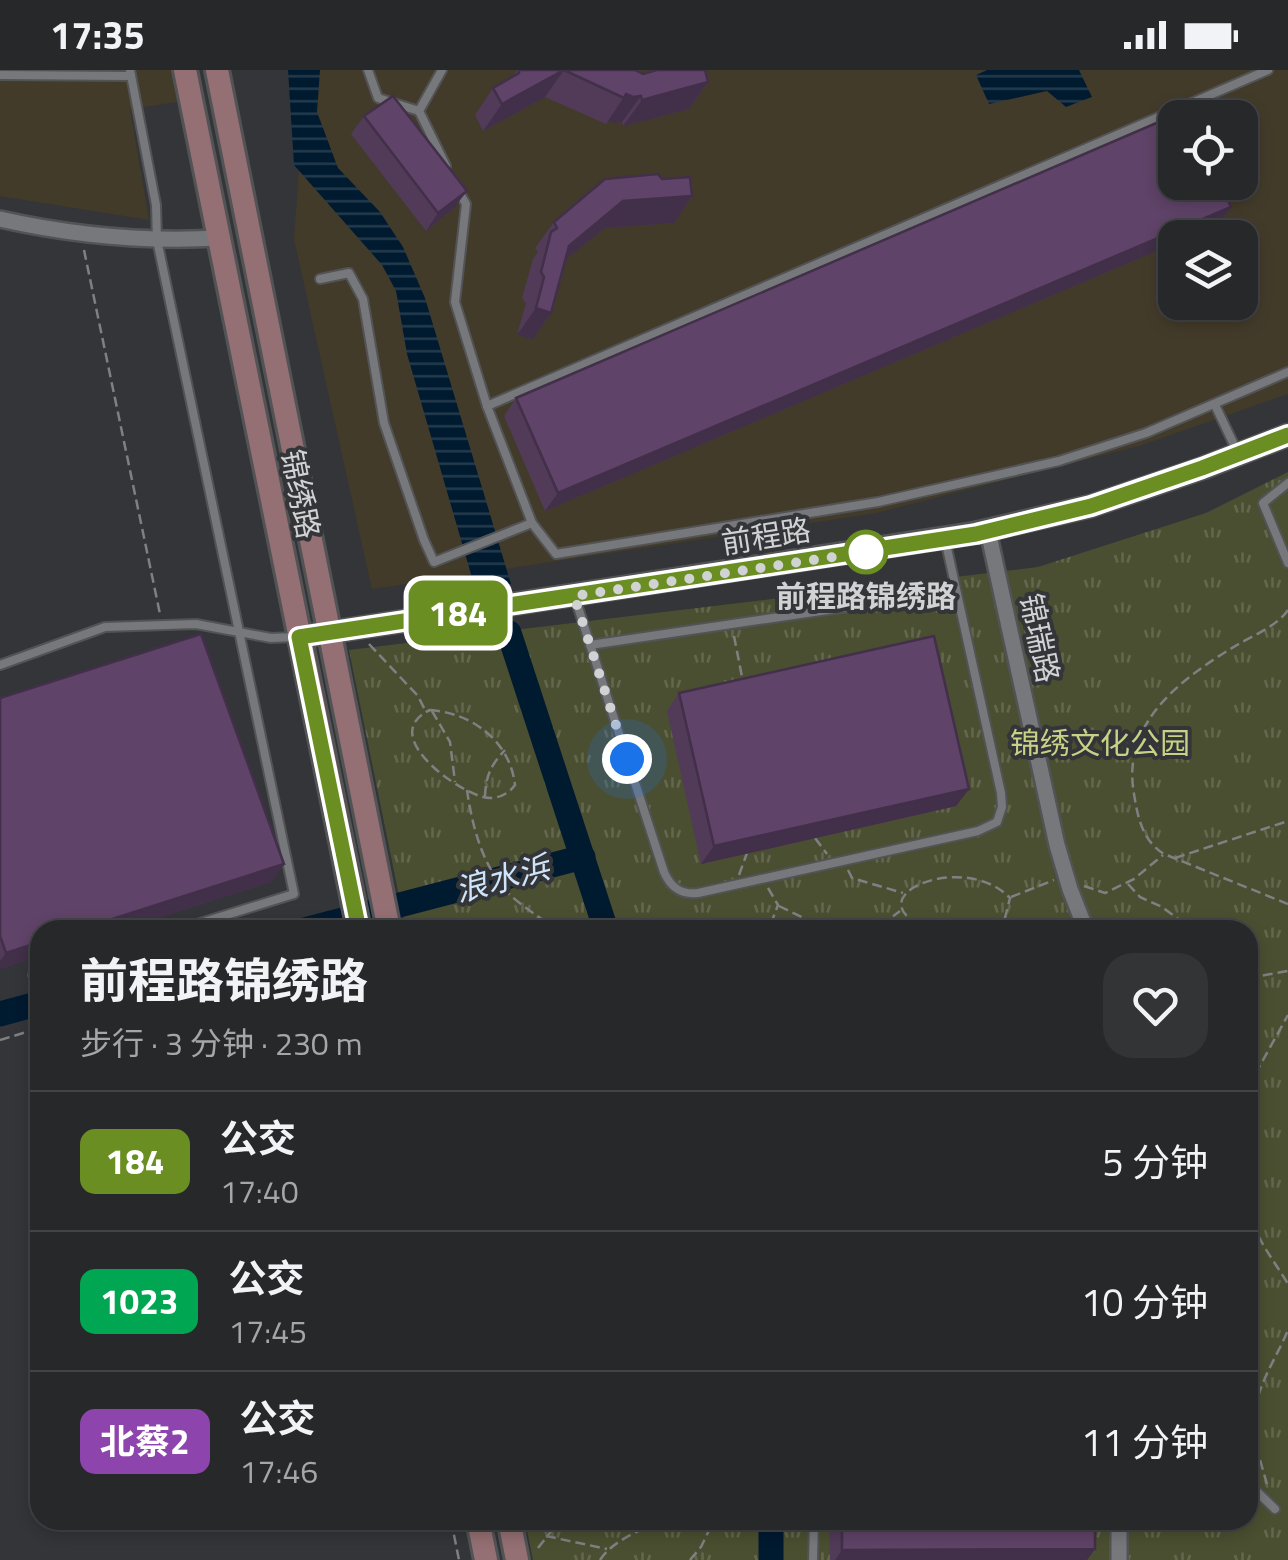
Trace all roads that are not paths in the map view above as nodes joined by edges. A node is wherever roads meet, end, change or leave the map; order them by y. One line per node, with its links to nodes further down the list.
1 (186, 70): 12 (main road, 锦绣路)
2 (217, 70): 28 (main road, 锦绣路)
3 (368, 70): 8 (lane)
4 (442, 70): 8 (lane)
5 (1268, 70): 17 (lane)
6 (131, 73): 7 (lane); 13 (lane)
7 (0, 75)
8 (419, 112): 9 (lane)
9 (450, 173)
10 (458, 188): 17 (lane)
11 (0, 219): 13 (street)
12 (219, 238): 13 (street); 29 (main road, 锦绣路)
13 (157, 240): 27 (lane)
14 (320, 278): 21 (lane)
15 (1288, 372): 16 (lane)
16 (1215, 405): 19 (lane); 21 (lane)
17 (486, 406): 21 (lane)
18 (1288, 435): 19 (street, 前程路)
19 (1239, 455): 22 (street, 前程路)
20 (1288, 483): 24 (lane)
21 (532, 524)
22 (988, 531): 23 (street, 前程路); 35 (street, 锦瑞路)
23 (945, 540): 25 (lane); 26 (street, 前程路)
24 (1288, 563)
25 (956, 591): 30 (lane); 30 (lane)
26 (574, 596): 28 (street, 前程路); 30 (lane)
27 (237, 630): 29 (lane); 31 (lane); 32 (lane)
28 (328, 633): 29 (street, 前程路); 34 (main road, 锦绣路)
29 (299, 637): 33 (main road, 锦绣路)
30 (590, 645)
31 (0, 665)
32 (210, 920)
33 (357, 920)
34 (387, 920)
35 (1082, 920)
36 (1258, 1492): 37 (lane)
37 (1275, 1510)
38 (480, 1530): 43 (main road)
39 (515, 1530): 42 (main road)
40 (814, 1530): 44 (lane)
41 (1118, 1530): 45 (street)
42 (528, 1554)
43 (486, 1560)
44 (814, 1560)
45 (1119, 1560)

